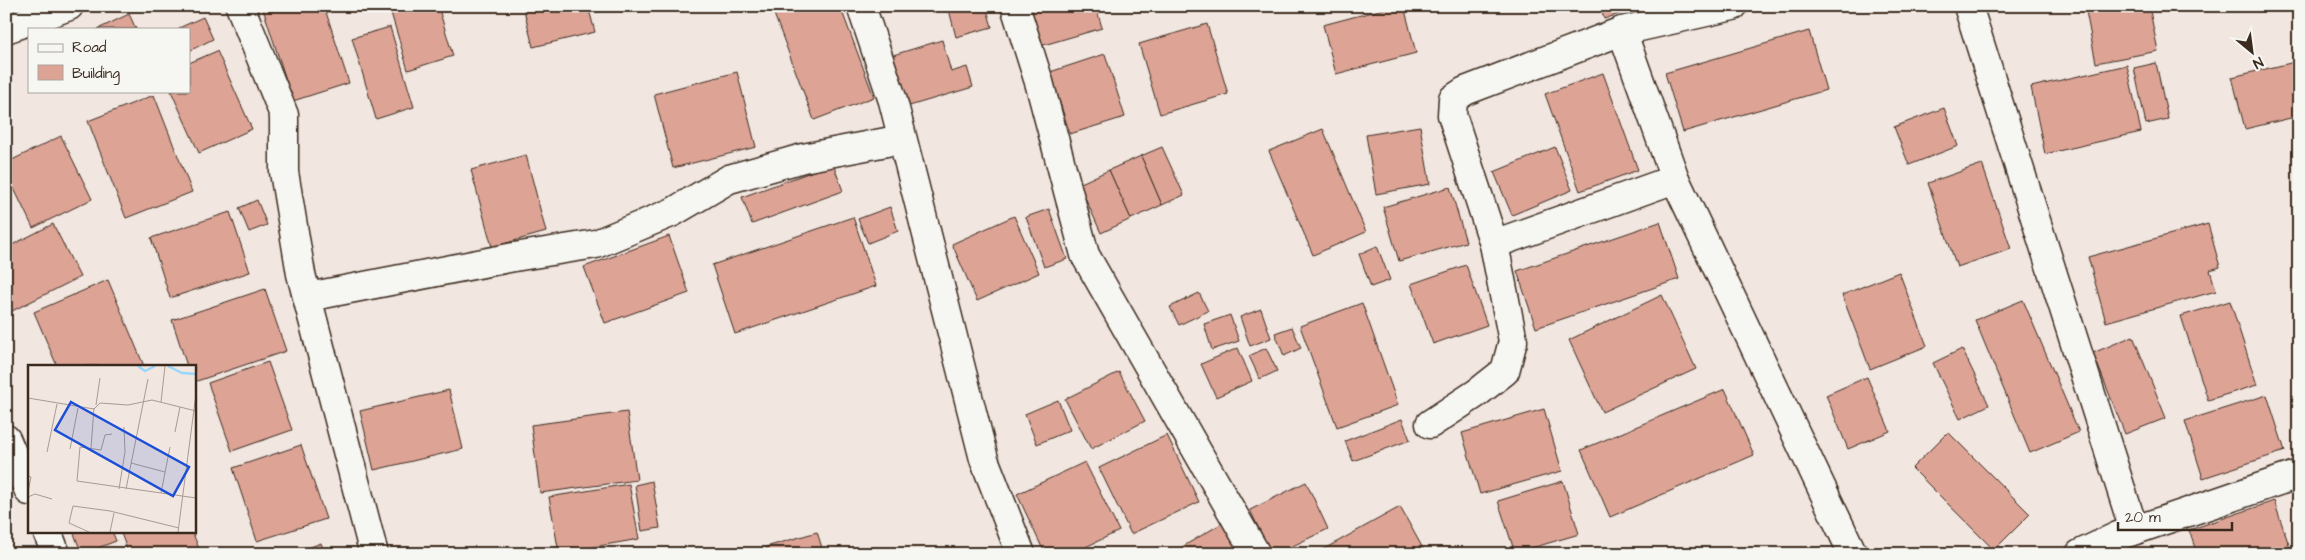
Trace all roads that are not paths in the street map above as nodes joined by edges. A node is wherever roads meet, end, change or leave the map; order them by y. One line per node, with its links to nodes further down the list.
1 (69, 6): 7 (street)
2 (240, 6): 12 (street)
3 (861, 6): 9 (street)
4 (1014, 6): 22 (street)
5 (1733, 6): 8 (street)
6 (1968, 6): 17 (street)
7 (6, 29)
8 (1622, 31): 10 (street); 11 (street)
9 (902, 139): 12 (street); 21 (street)
10 (1675, 179): 11 (street); 23 (street)
11 (1494, 244): 13 (street)
12 (308, 297): 20 (street)
13 (1430, 424)
14 (6, 439): 16 (street)
15 (2299, 474): 17 (street)
16 (28, 489)
17 (2134, 530): 24 (street)
18 (46, 532): 19 (street)
19 (56, 554)
20 (374, 554)
21 (1021, 554)
22 (1256, 554)
23 (1853, 554)
24 (2080, 554)

